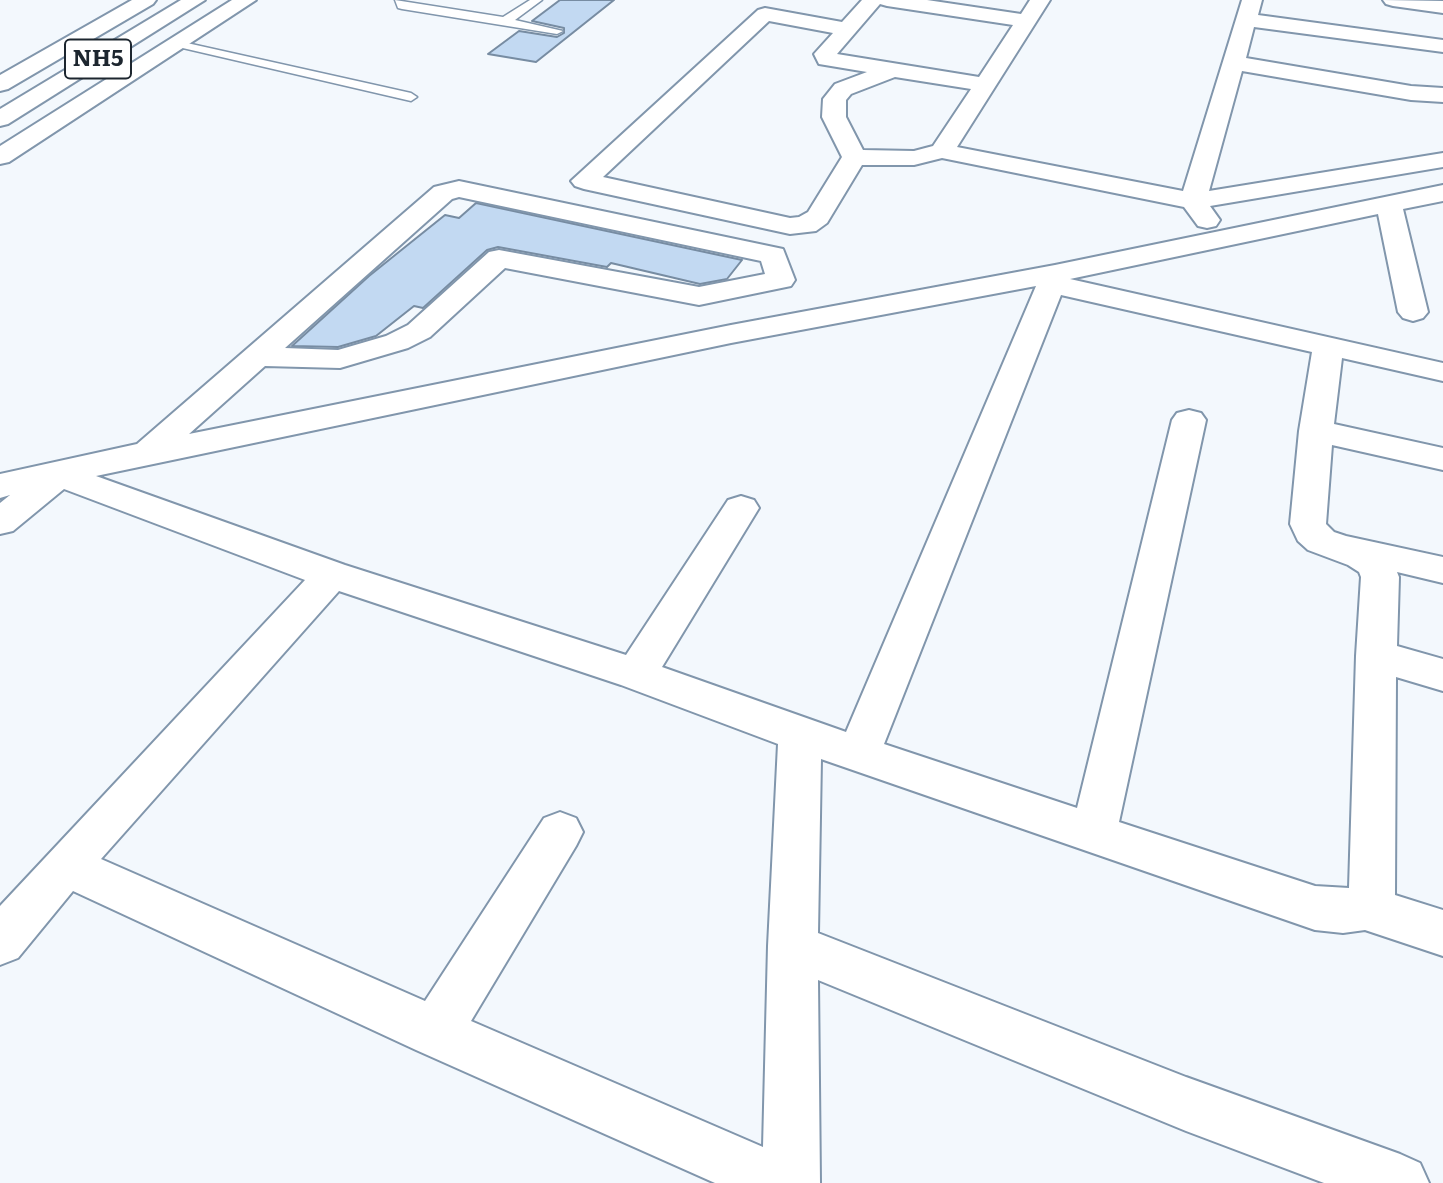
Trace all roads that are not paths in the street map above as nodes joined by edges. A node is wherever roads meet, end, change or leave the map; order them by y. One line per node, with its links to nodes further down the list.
1 (146, 0): 22 (main road)
2 (164, 0): 26 (main road, NH5)
3 (195, 0): 27 (main road, NH5)
4 (246, 0): 18 (main road)
5 (400, 0): 14 (lane)
6 (537, 0): 14 (lane)
7 (873, 0): 16 (main road)
8 (887, 0): 15 (main road)
9 (1040, 0): 15 (main road)
10 (1393, 0): 12 (main road)
11 (762, 7): 16 (main road); 30 (main road)
12 (1443, 7)
13 (1249, 10): 19 (main road); 20 (main road)
14 (505, 21): 17 (lane)
15 (1027, 21): 23 (main road)
16 (847, 29): 21 (main road)
17 (557, 31)
18 (177, 44): 25 (lane); 29 (main road)
19 (1443, 46)
20 (1234, 63): 24 (main road); 33 (main road)
21 (892, 70): 23 (main road); 30 (main road)
22 (0, 84)
23 (985, 85): 28 (main road)
24 (1443, 95)
25 (411, 97)
26 (0, 98)
27 (0, 119)
28 (942, 151): 30 (main road); 33 (main road)
29 (0, 157)
30 (854, 157)
31 (1443, 160): 33 (main road)
32 (1443, 193): 34 (main road)
33 (1193, 201): 35 (main road)
34 (1389, 204): 35 (main road); 38 (main road)
35 (1219, 237): 36 (main road)
36 (1054, 279): 39 (main road); 40 (main road); 58 (main road)
37 (781, 280): 39 (main road); 41 (main road); 41 (main road)
38 (1413, 312)
39 (807, 320): 45 (main road)
40 (1328, 346): 42 (main road); 44 (main road)
41 (259, 356): 45 (main road)
42 (1443, 372)
43 (1189, 420): 60 (main road)
44 (1316, 431): 46 (main road); 51 (main road)
45 (147, 453): 47 (main road)
46 (1443, 459)
47 (59, 475): 48 (main road); 50 (main road); 53 (main road)
48 (0, 486)
49 (741, 508): 55 (main road)
50 (0, 522)
51 (1321, 541): 52 (main road); 54 (main road)
52 (1443, 570)
53 (332, 575): 55 (main road); 61 (main road)
54 (1376, 656): 56 (main road); 62 (main road)
55 (636, 674): 57 (main road)
56 (1443, 675)
57 (800, 734): 58 (main road); 65 (main road)
58 (858, 754): 60 (main road)
59 (560, 832): 66 (main road)
60 (1094, 833): 62 (main road)
61 (66, 865): 64 (main road); 66 (main road)
62 (1365, 908): 63 (main road)
63 (1443, 933)
64 (0, 942)
65 (793, 946): 68 (main road); 69 (main road)
66 (435, 1032): 67 (main road)
67 (781, 1183)
68 (791, 1183)
69 (1400, 1183)

